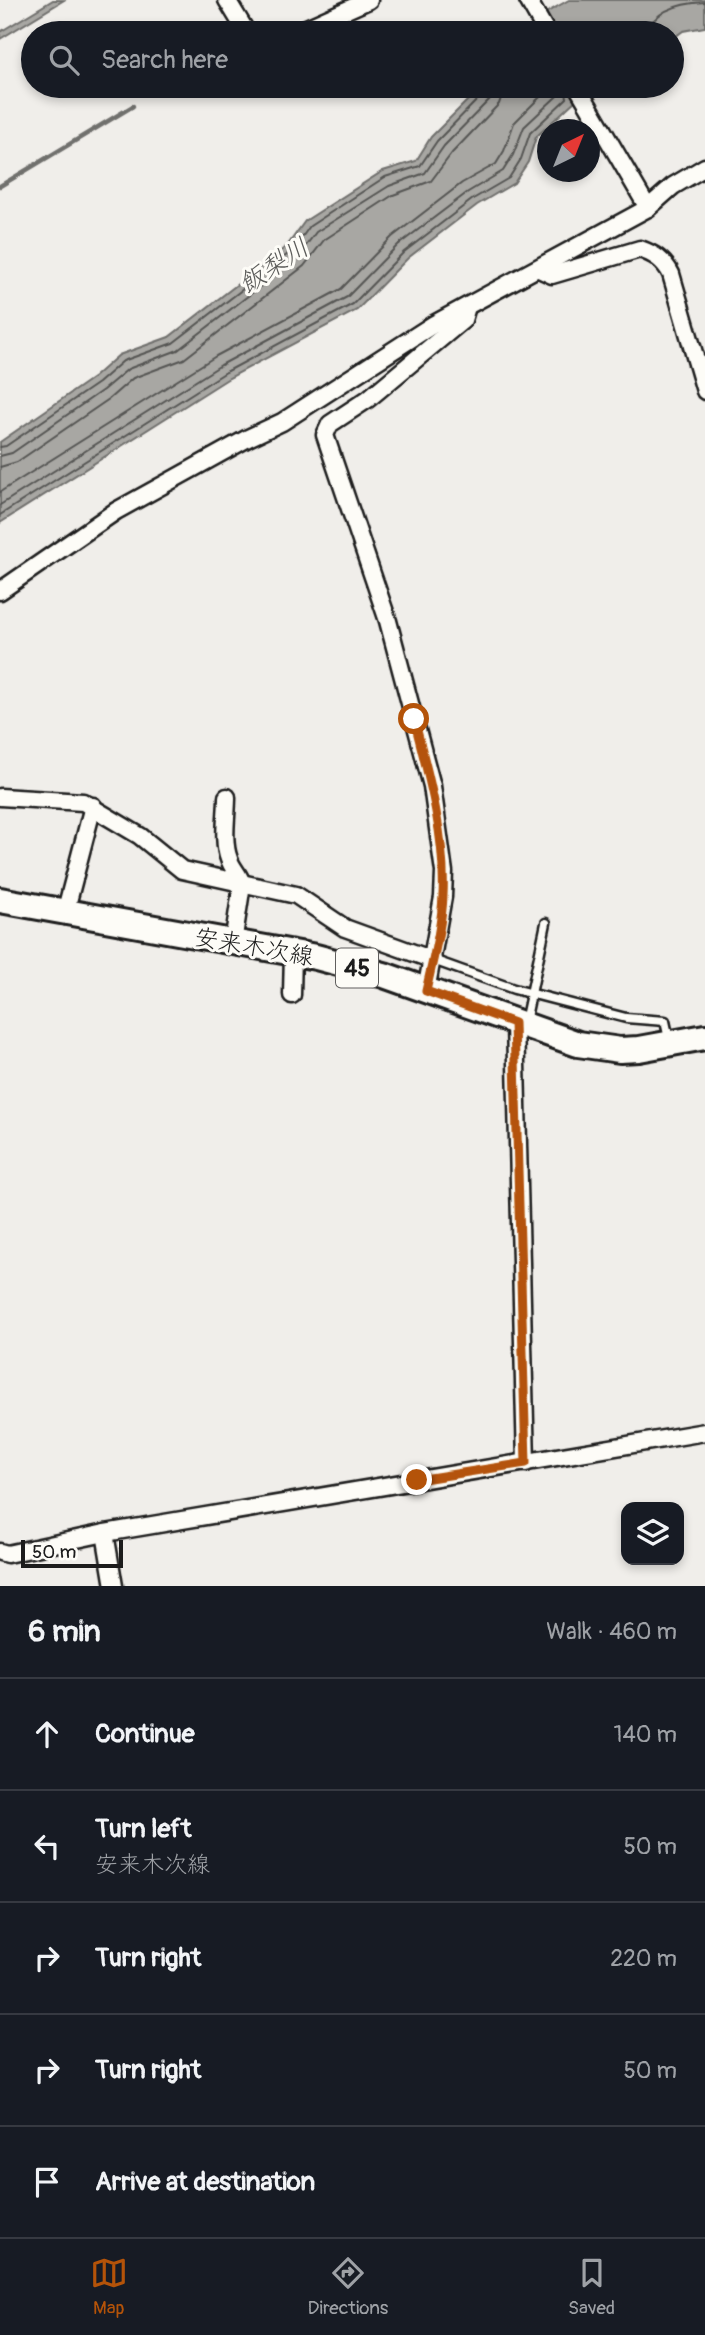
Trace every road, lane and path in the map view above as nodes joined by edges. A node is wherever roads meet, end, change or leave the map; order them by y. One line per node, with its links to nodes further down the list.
1 (227, 0): 4 (street)
2 (369, 0): 5 (street)
3 (528, 0): 6 (street)
4 (240, 21)
5 (322, 21)
6 (540, 21)
7 (584, 98): 9 (street)
8 (705, 167): 9 (street)
9 (644, 203): 10 (street)
10 (539, 269): 11 (street); 12 (street)
11 (467, 307): 13 (street); 23 (street)
12 (705, 391)
13 (0, 591)
14 (0, 797): 16 (street)
15 (228, 797): 17 (street)
16 (93, 807): 17 (street); 19 (street)
17 (242, 884): 21 (street); 23 (street)
18 (0, 900): 19 (main road, 安来木次線 / 45)
19 (65, 913): 21 (main road, 安来木次線 / 45)
20 (546, 923): 25 (lane)
21 (233, 943): 22 (main road, 安来木次線 / 45)
22 (293, 953): 24 (main road, 安来木次線 / 45); 26 (street)
23 (433, 960): 24 (street); 25 (lane)
24 (426, 991): 27 (main road, 安来木次線 / 45)
25 (531, 993): 27 (lane); 29 (lane)
26 (292, 995)
27 (519, 1024): 29 (main road, 安来木次線 / 45); 31 (street)
28 (705, 1037): 29 (main road, 安来木次線 / 45)
29 (670, 1045)
30 (705, 1432): 31 (street)
31 (526, 1463): 32 (street)
32 (105, 1532): 33 (street); 34 (street)
33 (0, 1552)
34 (114, 1586)

